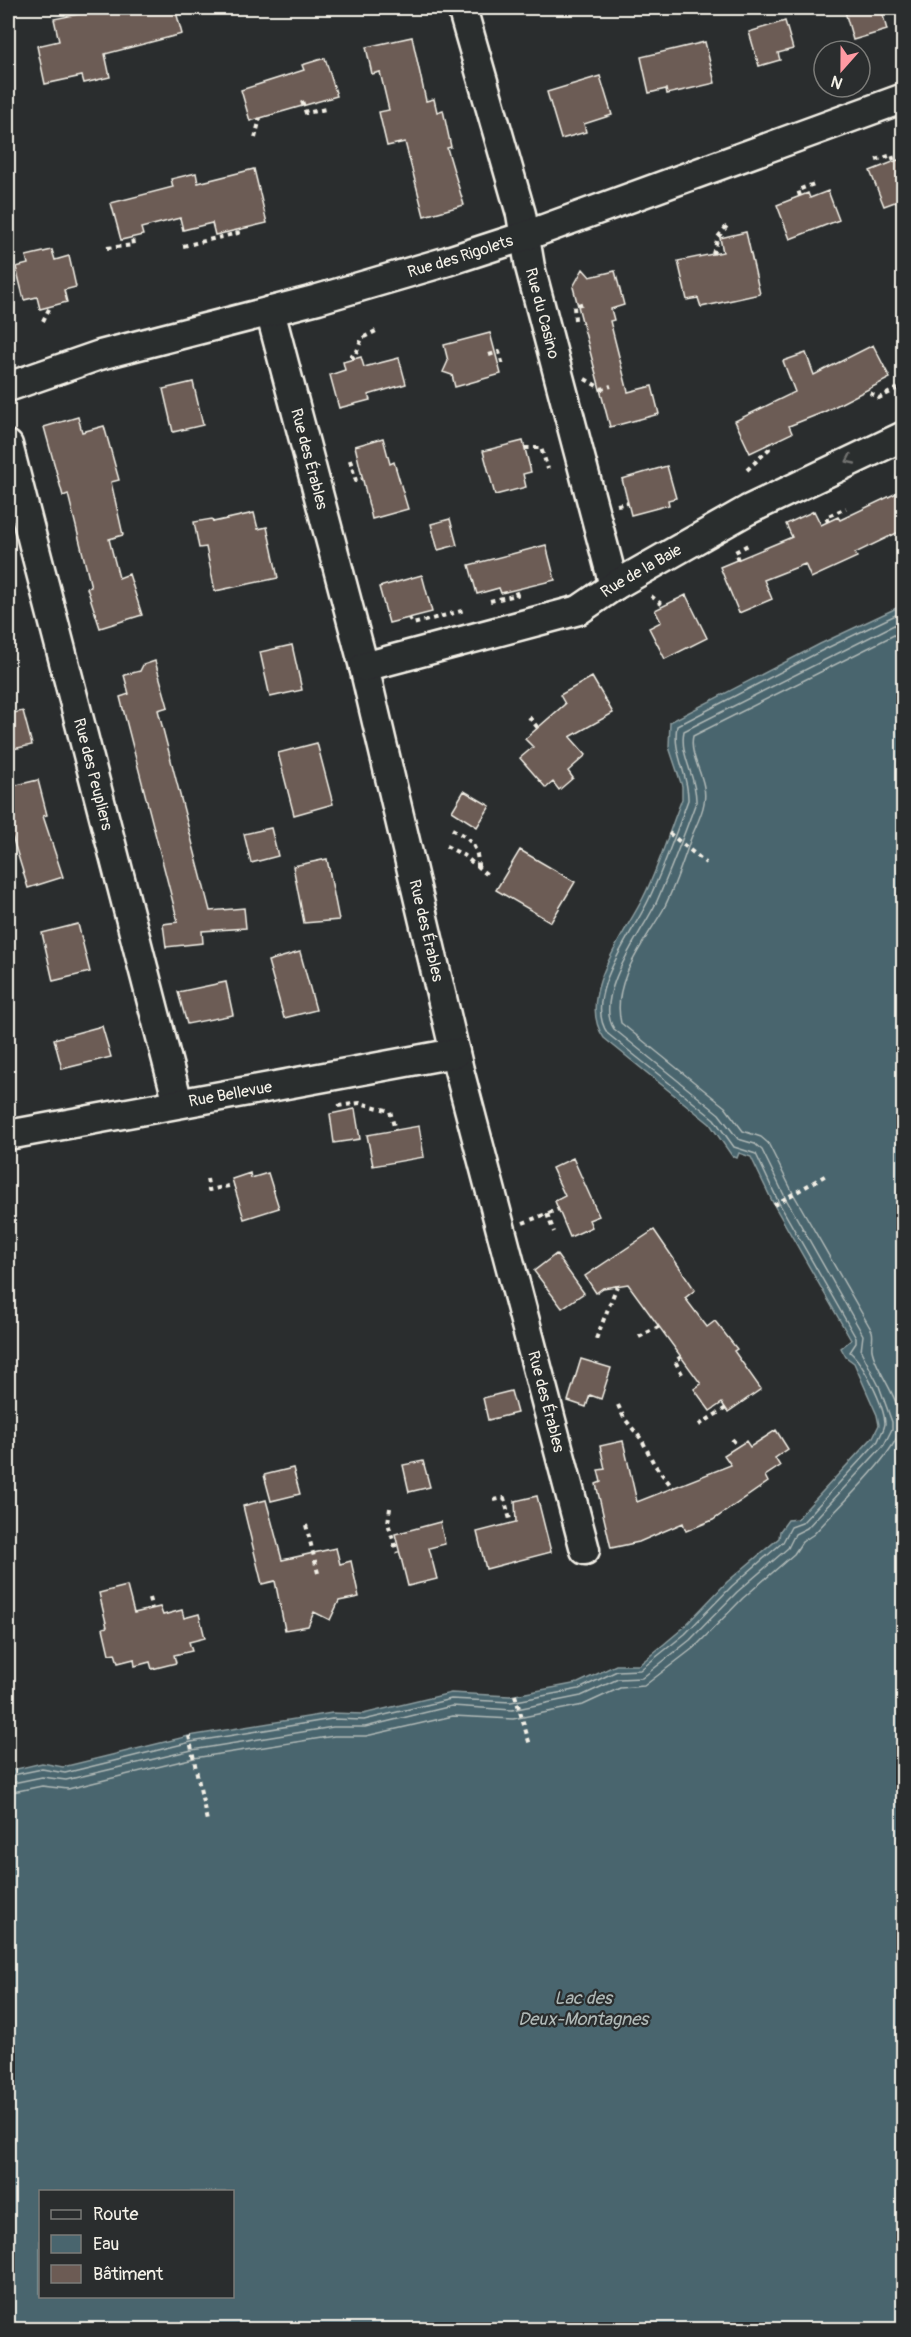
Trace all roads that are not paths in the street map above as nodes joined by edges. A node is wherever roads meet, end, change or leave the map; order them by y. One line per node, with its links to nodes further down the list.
1 (462, 8): 3 (street, Rue du Casino)
2 (903, 98): 3 (street, Rue des Rigolets)
3 (525, 236): 4 (street, Rue des Rigolets); 8 (street, Rue du Casino)
4 (270, 311): 5 (street, Rue des Rigolets); 9 (street, Rue des Érables)
5 (8, 387)
6 (903, 436): 8 (street, Rue de la Baie, one-way to 8)
7 (8, 446): 11 (street, Rue des Peupliers)
8 (614, 586): 9 (street, Rue de la Baie)
9 (364, 667): 10 (street, Rue des Érables)
10 (455, 1053): 11 (street, Rue Bellevue); 13 (street, Rue des Érables)
11 (178, 1103): 12 (street, Rue Bellevue)
12 (8, 1135)
13 (585, 1550)

